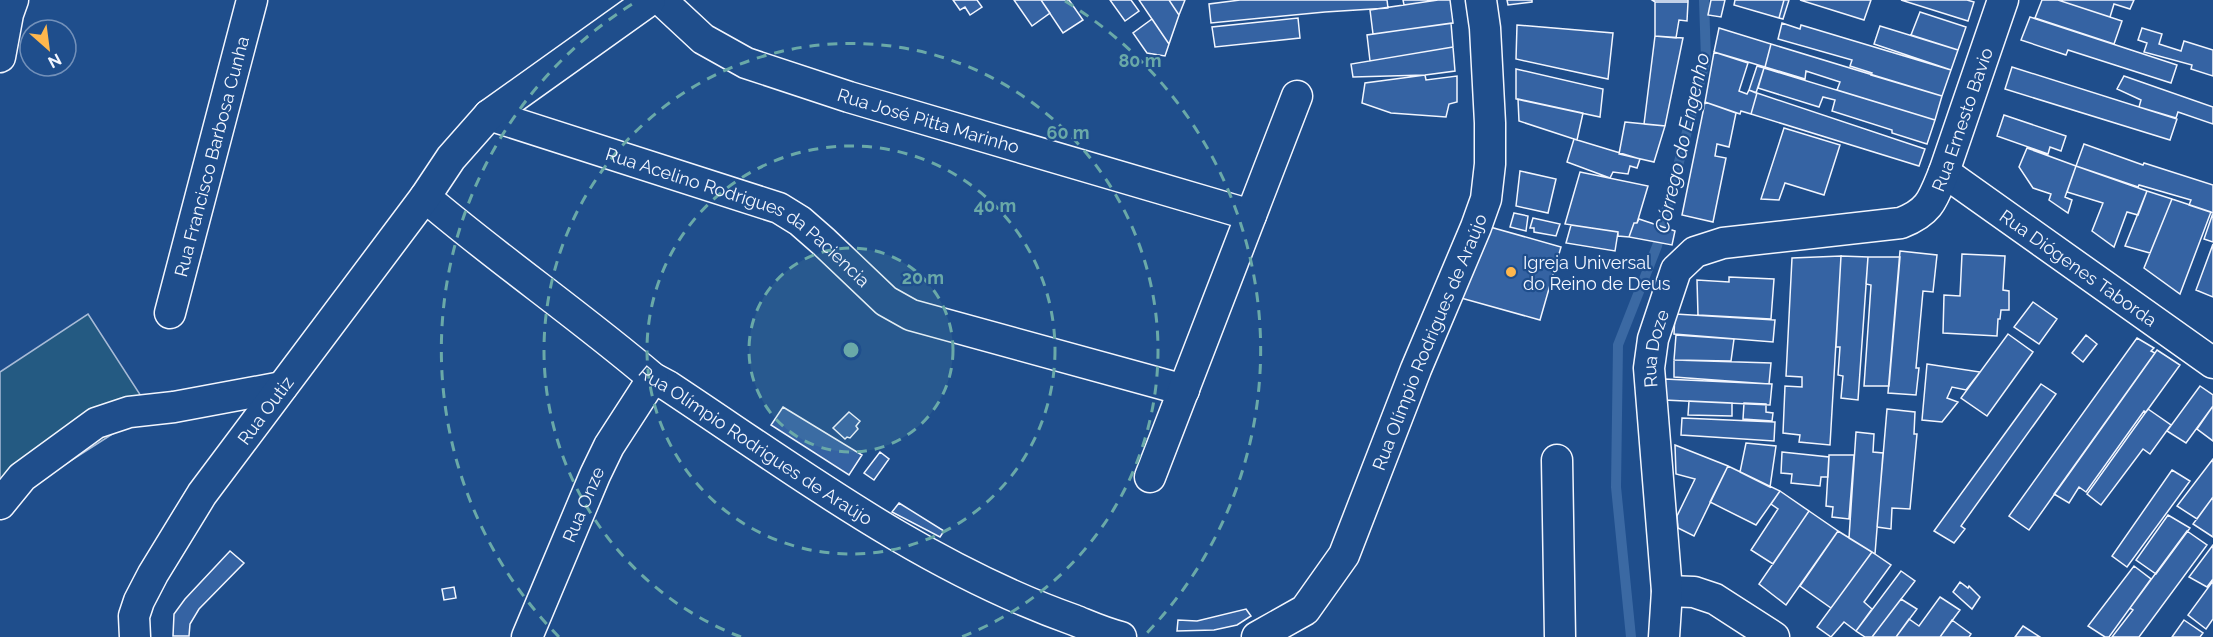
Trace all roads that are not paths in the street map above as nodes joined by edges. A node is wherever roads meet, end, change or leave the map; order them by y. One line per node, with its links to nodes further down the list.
1 (13, 0): 7 (street)
2 (252, 0): 14 (street, Rua Francisco Barbosa Cunha)
3 (650, 0): 9 (street, Rua Outiz)
4 (661, 0): 12 (street, Rua José Pitta Marinho)
5 (1481, 0): 26 (street, Rua Olímpio Rodrigues de Araújo)
6 (2003, 0): 10 (street, Rua Ernesto Bavio)
7 (0, 57)
8 (1297, 96): 12 (street)
9 (489, 115): 11 (street, Rua Outiz); 18 (street, Rua Acelino Rodrigues da Paciencia)
10 (1944, 172): 13 (street, Rua Ernesto Bavio); 15 (street, Rua Diógenes Taborda)
11 (425, 197): 16 (street, Rua Olímpio Rodrigues de Araújo); 17 (street, Rua Outiz)
12 (1251, 215): 18 (street)
13 (1901, 223): 22 (street, Rua Doze)
14 (170, 313)
15 (2213, 363)
16 (653, 378): 24 (street, Rua Onze); 25 (street, Rua Olímpio Rodrigues de Araújo)
17 (282, 387): 21 (street); 23 (street, Rua Outiz)
18 (1184, 390): 20 (street)
19 (1557, 460): 27 (street)
20 (1150, 477)
21 (0, 504)
22 (1667, 591): 28 (street, Rua Doze); 29 (street)
23 (135, 637)
24 (527, 637)
25 (1121, 637)
26 (1257, 637)
27 (1560, 637)
28 (1664, 637)
29 (1774, 637)

